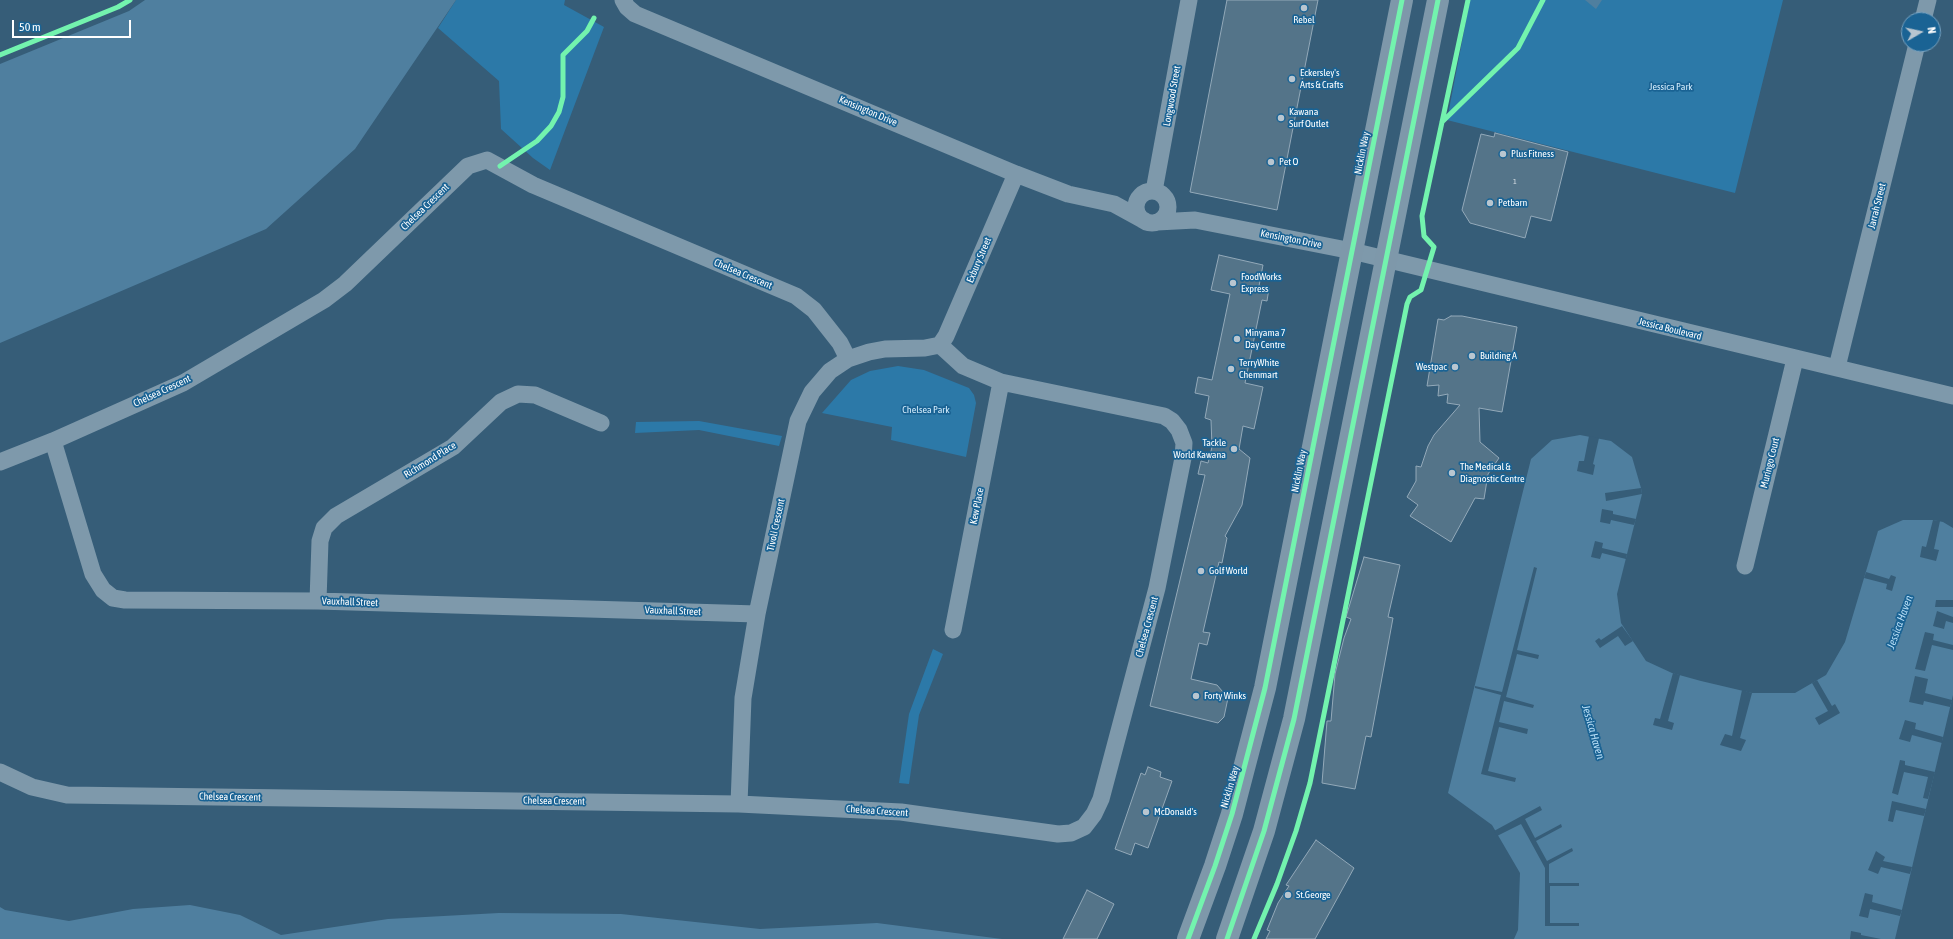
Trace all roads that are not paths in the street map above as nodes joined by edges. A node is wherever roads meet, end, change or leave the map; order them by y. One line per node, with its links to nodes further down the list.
1 (1189, 0): 9 (street, Longwood Street)
2 (1402, 0): 15 (highway, Nicklin Way)
3 (1438, 0): 16 (highway)
4 (1928, 0): 6 (street)
5 (625, 4): 8 (street, Kensington Drive)
6 (1925, 12)
7 (1915, 52): 20 (street, Jarrah Street)
8 (1016, 174): 12 (street, Kensington Drive); 17 (street, Exbury Street)
9 (1154, 191): 10 (street); 11 (street)
10 (1137, 200): 12 (street, Kensington Drive); 14 (street)
11 (1167, 203): 13 (street, Kensington Drive); 14 (street)
12 (1114, 204): 14 (street, Kensington Drive)
13 (1195, 220): 14 (street, Kensington Drive); 15 (street, Kensington Drive)
14 (1151, 222)
15 (1352, 251): 16 (street, Kensington Drive); 32 (highway, Nicklin Way)
16 (1387, 260): 19 (street, Jessica Boulevard); 33 (highway)
17 (940, 345): 18 (street, Tivoli Crescent); 21 (street, Chelsea Crescent)
18 (848, 359): 24 (street, Chelsea Crescent); 28 (street, Tivoli Crescent)
19 (1796, 359): 20 (street, Jessica Boulevard); 26 (street, Muringo Court)
20 (1837, 367): 22 (street, Jessica Boulevard)
21 (1001, 382): 29 (street, Kew Place); 31 (street, Chelsea Crescent)
22 (1953, 396)
23 (602, 423): 27 (street, Richmond Place)
24 (53, 441): 25 (street, Chelsea Crescent); 27 (street, Vauxhall Street)
25 (0, 462)
26 (1745, 566)
27 (318, 601): 28 (street, Vauxhall Street)
28 (757, 614): 31 (street, Tivoli Crescent)
29 (953, 630)
30 (0, 772): 31 (street, Chelsea Crescent)
31 (739, 804)
32 (1188, 939)
33 (1226, 939)

